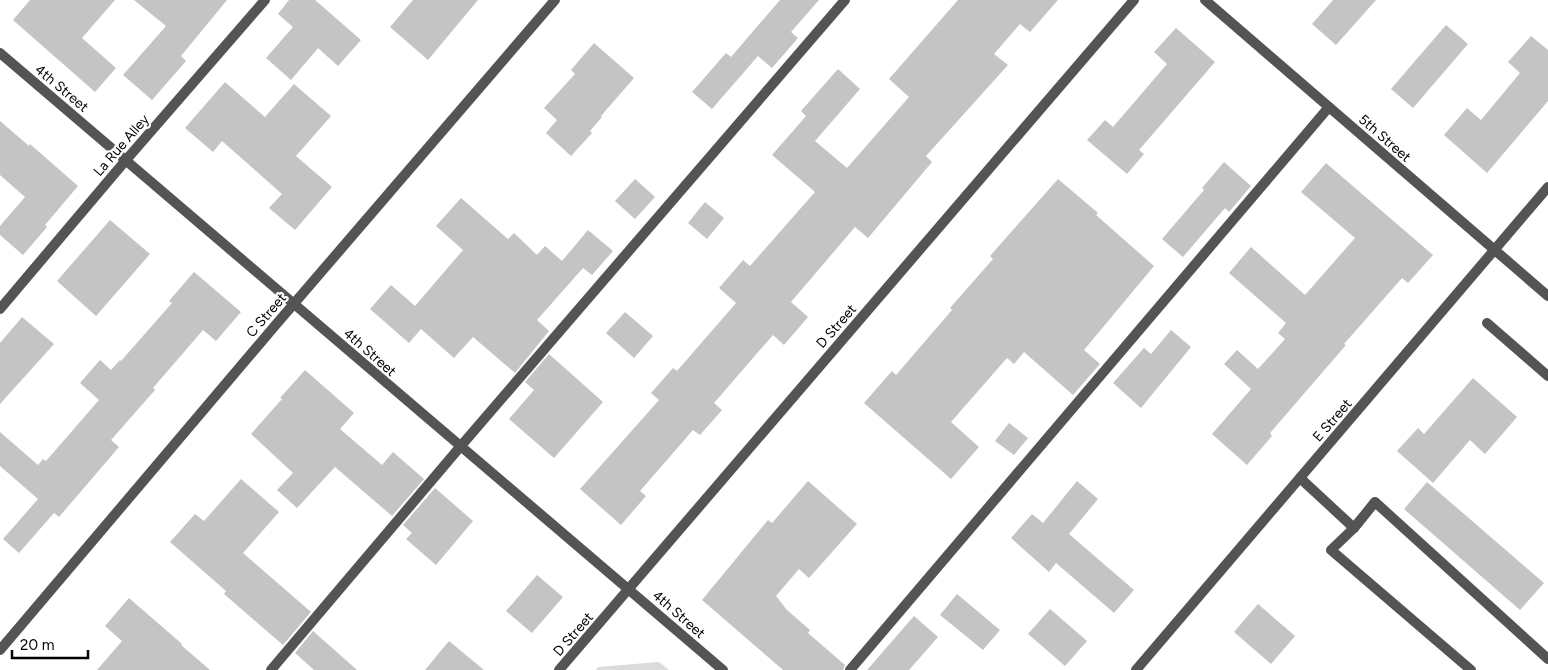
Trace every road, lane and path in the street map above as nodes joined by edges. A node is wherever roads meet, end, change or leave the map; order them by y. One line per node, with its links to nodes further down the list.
1 (265, 0): 8 (street, La Rue Alley)
2 (555, 0): 12 (street, C Street)
3 (845, 0): 16 (street)
4 (1134, 0): 19 (street, D Street)
5 (1205, 0): 7 (street, 5th Street)
6 (0, 53): 8 (street, 4th Street)
7 (1329, 107): 10 (street, 5th Street); 25 (street)
8 (126, 160): 12 (street, 4th Street); 13 (street, La Rue Alley)
9 (1548, 187): 10 (street, E Street)
10 (1494, 250): 11 (street, 5th Street); 17 (street, E Street)
11 (1548, 296)
12 (294, 304): 16 (street, 4th Street); 20 (street, C Street)
13 (0, 309)
14 (1487, 323): 15 (street)
15 (1548, 376)
16 (460, 447): 19 (street, 4th Street); 22 (street)
17 (1300, 478): 18 (street); 26 (street, E Street)
18 (1354, 528): 21 (street); 27 (street)
19 (629, 589): 23 (street, D Street); 24 (street, 4th Street)
20 (0, 650)
21 (1548, 659)
22 (271, 670)
23 (560, 670)
24 (723, 670)
25 (850, 670)
26 (1136, 670)
27 (1471, 670)

